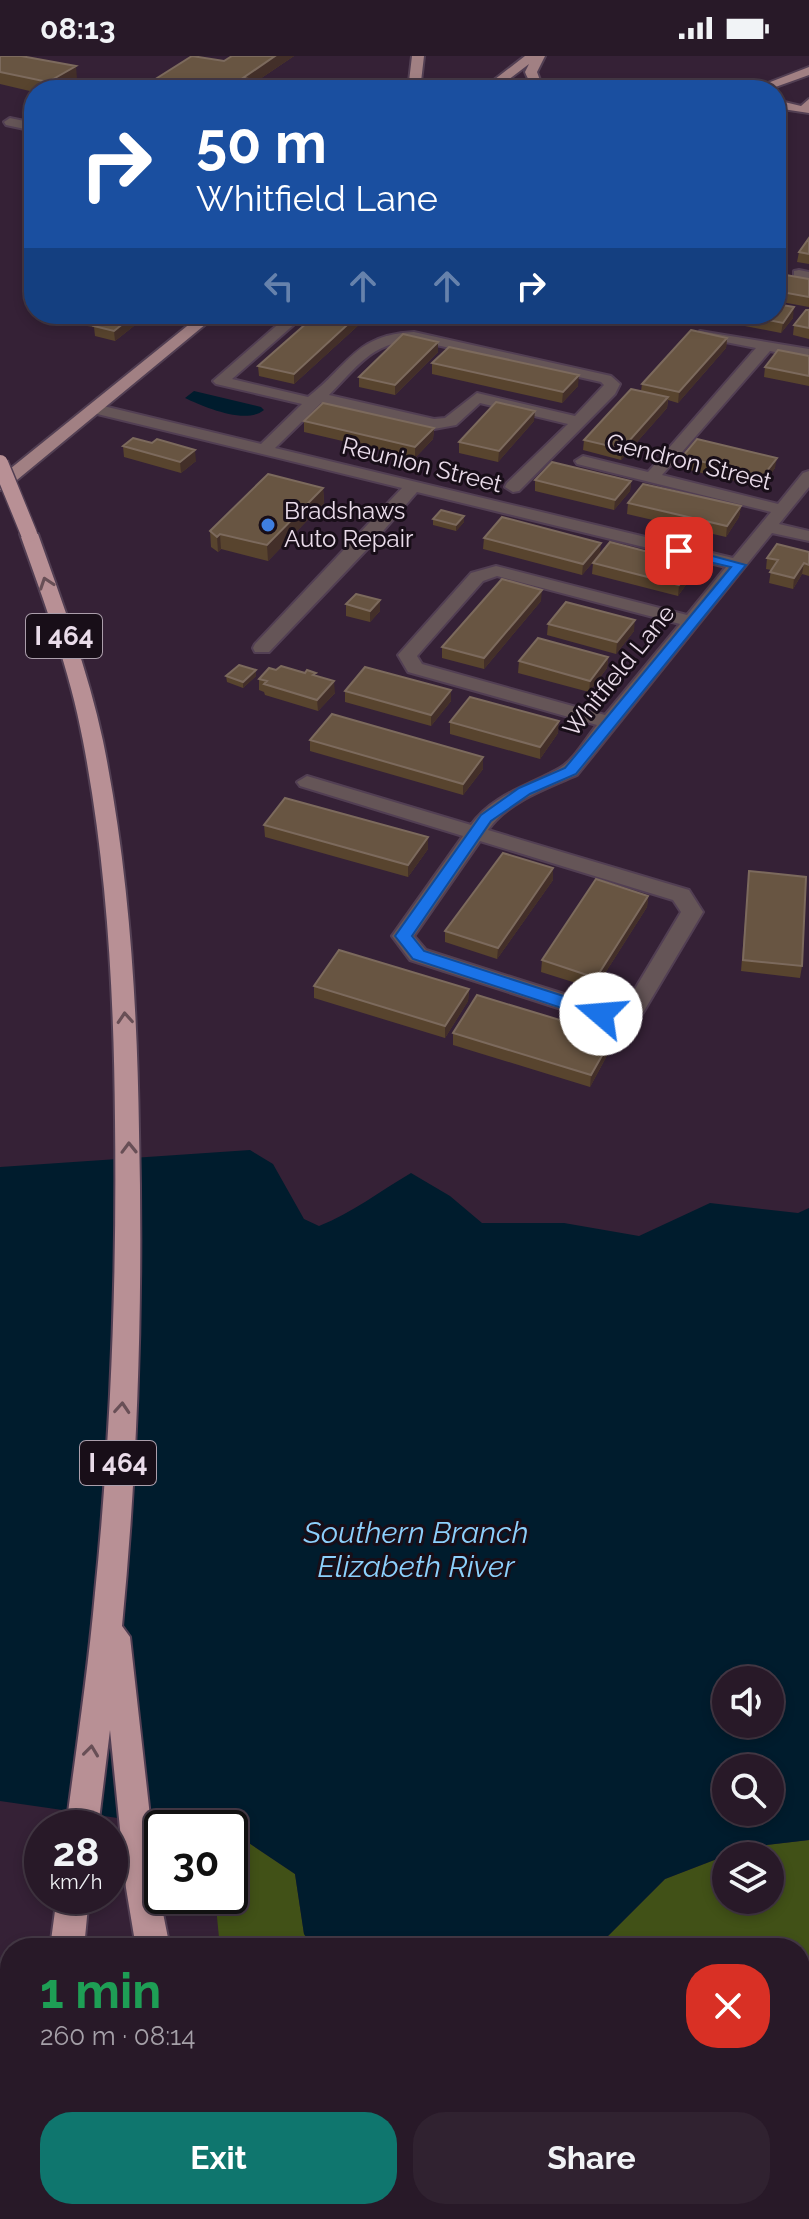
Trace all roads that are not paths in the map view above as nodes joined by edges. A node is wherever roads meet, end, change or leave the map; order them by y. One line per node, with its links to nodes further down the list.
1 (418, 56): 5 (main road)
2 (532, 56): 6 (main road)
3 (539, 56): 7 (main road)
4 (809, 71): 8 (main road)
5 (415, 80)
6 (500, 80)
7 (534, 80)
8 (784, 80)
9 (809, 96): 10 (main road)
10 (786, 100)
11 (786, 104): 12 (main road)
12 (808, 109)
13 (10, 122): 14 (street)
14 (24, 125)
15 (199, 324): 21 (main road)
16 (287, 324): 20 (street)
17 (705, 334): 18 (street)
18 (766, 346): 19 (street); 27 (street)
19 (809, 354)
20 (314, 400): 22 (street); 22 (street); 23 (street)
21 (95, 409): 23 (street, Reunion Street); 28 (main road)
22 (579, 422): 29 (street)
23 (263, 451): 30 (street, Reunion Street)
24 (583, 461): 27 (street, Gendron Street)
25 (0, 463): 40 (highway, I 464, one-way to 25, bridge)
26 (809, 476): 31 (street, Whitfield Lane)
27 (652, 477): 31 (street, Gendron Street)
28 (0, 485)
29 (513, 487)
30 (411, 488): 34 (street, Reunion Street); 36 (street)
31 (783, 510): 32 (street, Whitfield Lane)
32 (769, 527): 33 (street); 34 (street, Whitfield Lane)
33 (809, 536)
34 (739, 565): 35 (street, Whitfield Lane)
35 (693, 622): 37 (street, Whitfield Lane); 37 (street)
36 (262, 648)
37 (611, 723): 39 (street, Whitfield Lane)
38 (307, 782): 39 (street)
39 (477, 832): 39 (street, Whitfield Lane)
40 (110, 1593): 41 (highway, I 464, one-way to 40); 42 (highway)
41 (84, 1810)
42 (151, 1938)

